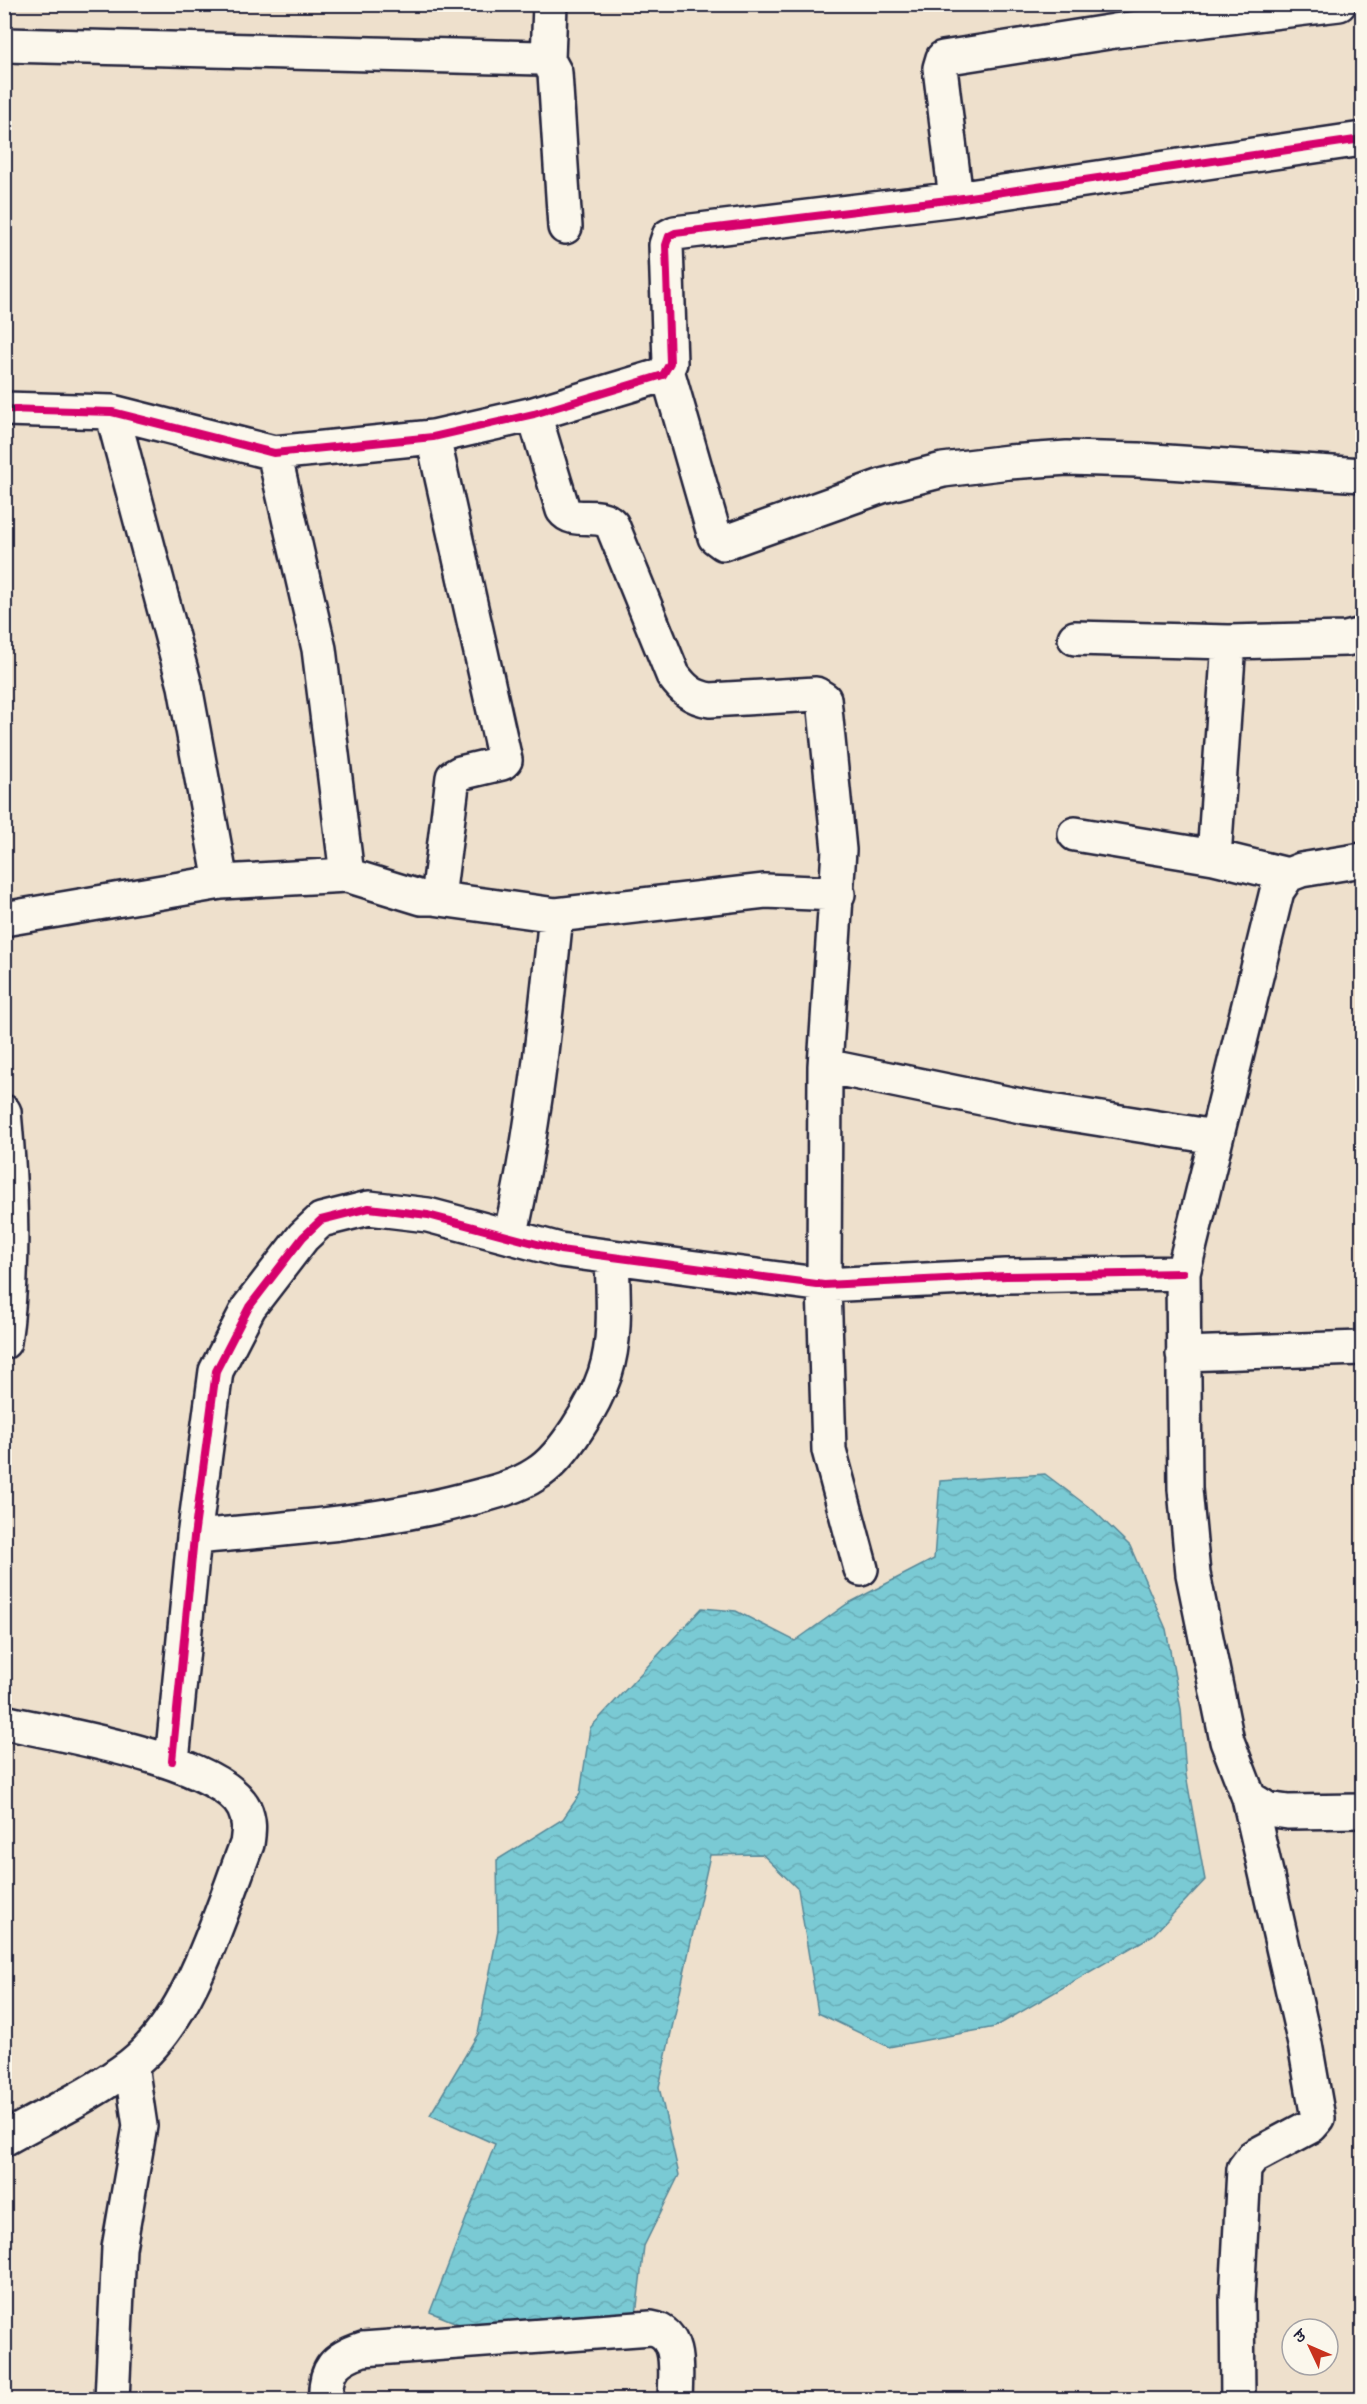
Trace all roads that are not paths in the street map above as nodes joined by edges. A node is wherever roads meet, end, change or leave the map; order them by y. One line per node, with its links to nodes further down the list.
1 (550, 4): 4 (street)
2 (1339, 4): 6 (street)
3 (4, 45): 4 (street)
4 (548, 60): 7 (street)
5 (1362, 139): 6 (street)
6 (956, 199): 8 (street)
7 (565, 227)
8 (668, 370): 11 (street); 14 (street)
9 (4, 409): 10 (street)
10 (112, 412): 13 (street); 23 (street)
11 (534, 414): 12 (street); 24 (street)
12 (434, 437): 13 (street); 25 (street)
13 (274, 453): 22 (street)
14 (1362, 476)
15 (1362, 635): 17 (street)
16 (1075, 638): 17 (street)
17 (1229, 642): 19 (street)
18 (1075, 834): 19 (street)
19 (1214, 857): 21 (street)
20 (1362, 860): 21 (street)
21 (1288, 874): 30 (street)
22 (347, 875): 23 (street); 25 (street)
23 (221, 882): 27 (street)
24 (838, 894): 26 (street); 28 (street)
25 (433, 898): 26 (street)
26 (556, 915): 31 (street)
27 (4, 919)
28 (825, 1066): 30 (street); 34 (street)
29 (4, 1112): 35 (street)
30 (1215, 1137): 33 (street)
31 (510, 1237): 32 (street); 38 (street)
32 (612, 1257): 34 (street); 38 (street)
33 (1183, 1274): 34 (street); 37 (street)
34 (824, 1285): 39 (street)
35 (4, 1342)
36 (1362, 1348): 37 (street)
37 (1183, 1354): 42 (street)
38 (194, 1537): 41 (street)
39 (861, 1569)
40 (4, 1722): 41 (street)
41 (172, 1761): 44 (street)
42 (1250, 1798): 43 (street); 49 (street)
43 (1362, 1811)
44 (131, 2065): 45 (street); 46 (street)
45 (4, 2139)
46 (112, 2400)
47 (326, 2400): 48 (street)
48 (675, 2400)
49 (1238, 2400)

